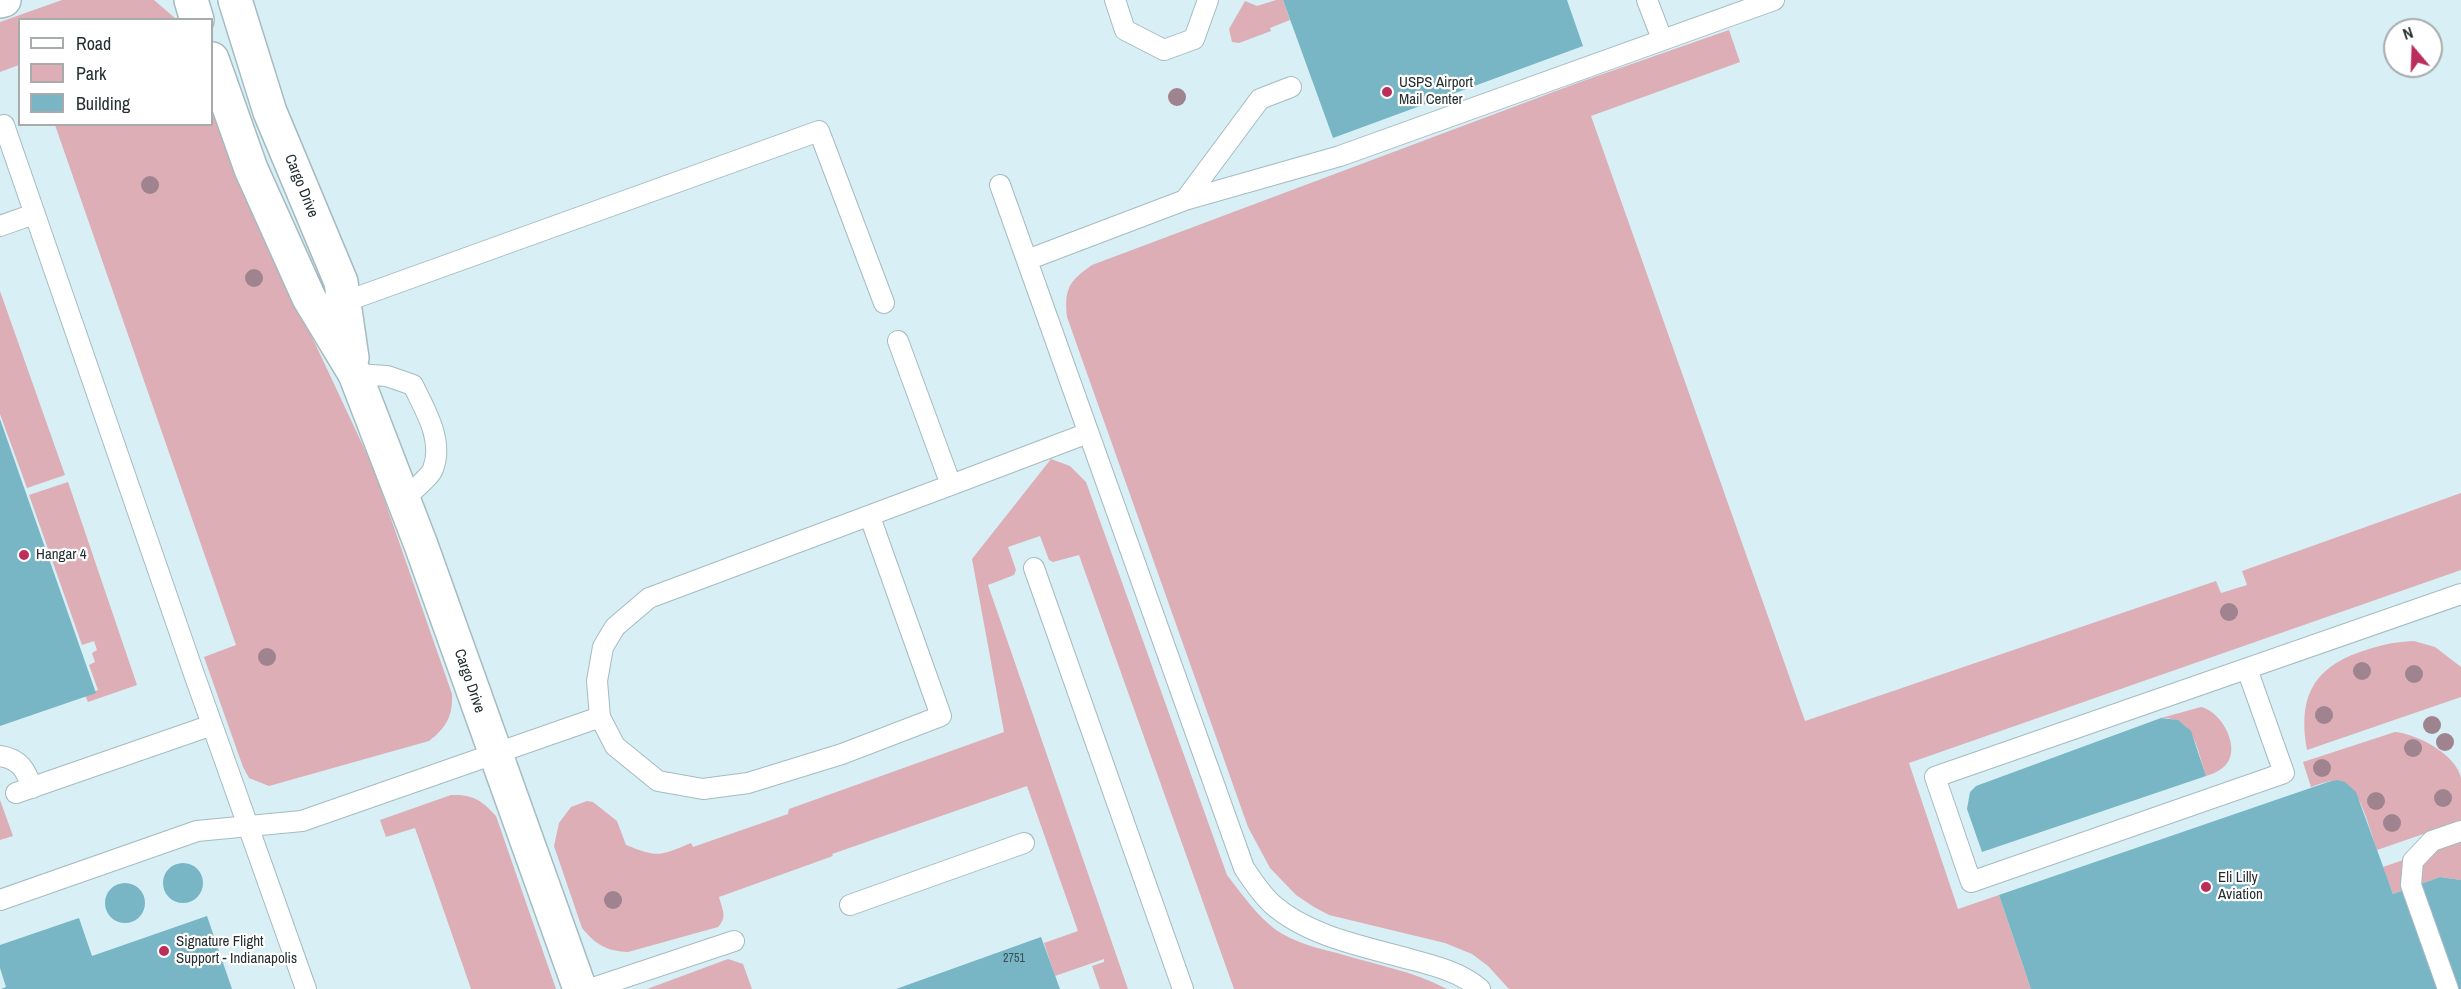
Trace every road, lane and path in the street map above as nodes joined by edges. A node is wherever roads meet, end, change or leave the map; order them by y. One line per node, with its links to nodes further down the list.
1 (190, 0): 7 (street)
2 (235, 0): 17 (street, Cargo Drive)
3 (1114, 0): 4 (lane)
4 (1208, 0)
5 (1647, 0): 8 (lane)
6 (1774, 0): 8 (lane)
7 (196, 18)
8 (1662, 39): 13 (lane)
9 (213, 62): 20 (street, Cargo Drive)
10 (1291, 87): 13 (lane)
11 (4, 125): 14 (lane)
12 (1000, 185): 16 (lane)
13 (1185, 200): 16 (lane)
14 (34, 214): 15 (lane); 29 (lane)
15 (0, 226)
16 (1027, 260): 21 (lane)
17 (344, 302): 18 (lane); 20 (street, Cargo Drive)
18 (884, 303)
19 (898, 341): 22 (lane)
20 (355, 374): 23 (street, Cargo Drive); 23 (lane)
21 (1088, 433): 22 (lane); 42 (lane)
22 (951, 485): 24 (lane)
23 (404, 499): 30 (street, Cargo Drive)
24 (870, 517): 28 (lane); 28 (lane)
25 (1034, 568): 41 (lane)
26 (2461, 594): 27 (lane)
27 (2247, 669): 27 (lane)
28 (600, 717): 30 (lane)
29 (212, 725): 31 (lane); 32 (lane)
30 (495, 753): 32 (lane); 39 (street, Cargo Drive)
31 (0, 756)
32 (248, 825): 35 (lane); 38 (lane)
33 (2461, 831): 43 (lane)
34 (1024, 843): 36 (lane)
35 (0, 900)
36 (850, 905)
37 (734, 941): 40 (lane)
38 (306, 989)
39 (580, 989)
40 (590, 989)
41 (1183, 989)
42 (1480, 989)
43 (2448, 989)

